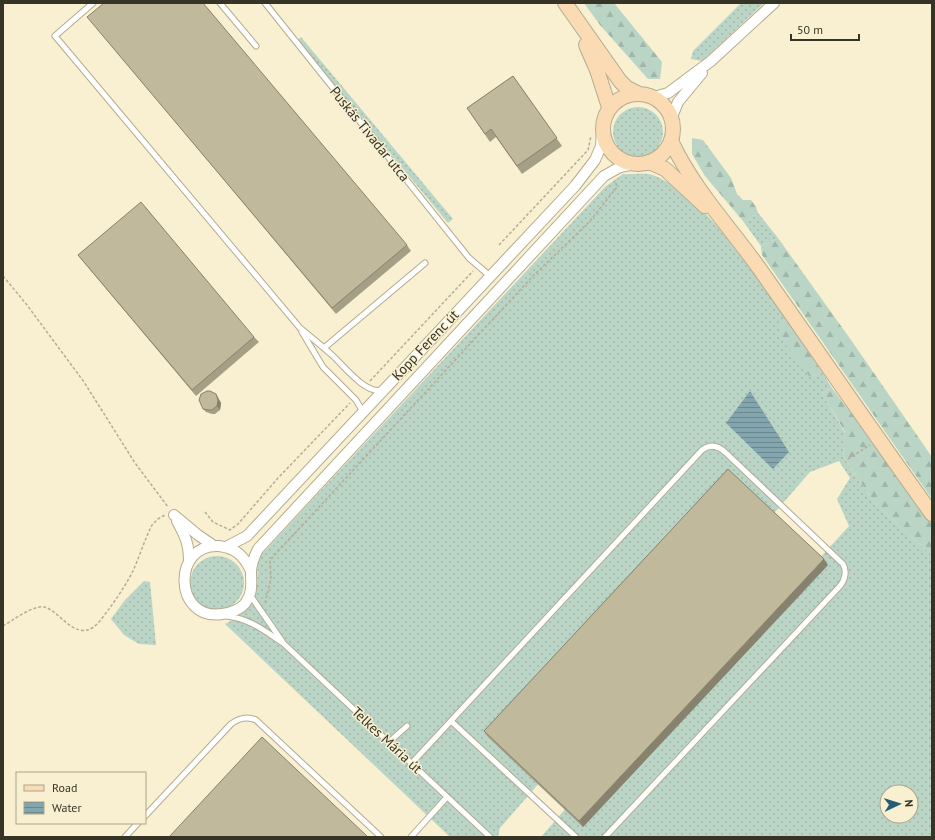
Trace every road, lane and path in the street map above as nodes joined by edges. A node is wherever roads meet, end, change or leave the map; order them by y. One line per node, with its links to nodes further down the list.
1 (93, 3): 23 (lane)
2 (220, 3): 6 (lane)
3 (265, 3): 22 (lane, Puskás Tivadar utca)
4 (774, 3): 7 (street)
5 (567, 6): 8 (main road); 10 (main road)
6 (256, 46)
7 (711, 61): 9 (street); 11 (street)
8 (638, 93): 9 (main road); 10 (main road)
9 (654, 97): 11 (main road)
10 (609, 107): 12 (main road)
11 (672, 117): 13 (main road)
12 (596, 132): 15 (main road); 18 (path); 22 (street, Kopp Ferenc út)
13 (671, 141): 14 (main road); 17 (main road)
14 (649, 162): 15 (main road); 17 (main road)
15 (635, 164): 37 (street, Kopp Ferenc út)
16 (615, 181): 39 (path)
17 (724, 223): 29 (main road)
18 (499, 245)
19 (425, 263): 24 (lane)
20 (473, 271): 25 (path)
21 (3, 276): 33 (path)
22 (490, 276): 26 (street, Kopp Ferenc út)
23 (300, 328): 24 (lane); 27 (lane)
24 (324, 348): 25 (lane)
25 (366, 386): 26 (lane)
26 (384, 389): 28 (street, Kopp Ferenc út)
27 (354, 398): 28 (lane); 31 (path)
28 (363, 412): 35 (street, Kopp Ferenc út)
29 (878, 439): 30 (path); 32 (main road)
30 (848, 459)
31 (205, 512)
32 (932, 514)
33 (174, 515): 34 (street); 36 (street); 41 (path)
34 (214, 546): 35 (street); 36 (street)
35 (226, 547): 37 (street)
36 (189, 561): 40 (street)
37 (251, 570): 38 (street)
38 (250, 594): 39 (lane); 40 (street)
39 (260, 610): 42 (lane)
40 (217, 615): 42 (lane)
41 (3, 626)
42 (283, 643): 45 (lane, Telkes Mária út)
43 (451, 721): 46 (lane); 54 (lane); 55 (lane)
44 (406, 726): 45 (lane)
45 (389, 742): 46 (lane, Telkes Mária út)
46 (411, 764): 47 (lane, Telkes Mária út)
47 (447, 797): 52 (lane); 53 (lane, Telkes Mária út)
48 (146, 815): 51 (lane)
49 (137, 824): 50 (lane)
50 (125, 837)
51 (381, 837)
52 (411, 837)
53 (490, 837)
54 (576, 837)
55 (605, 837)

